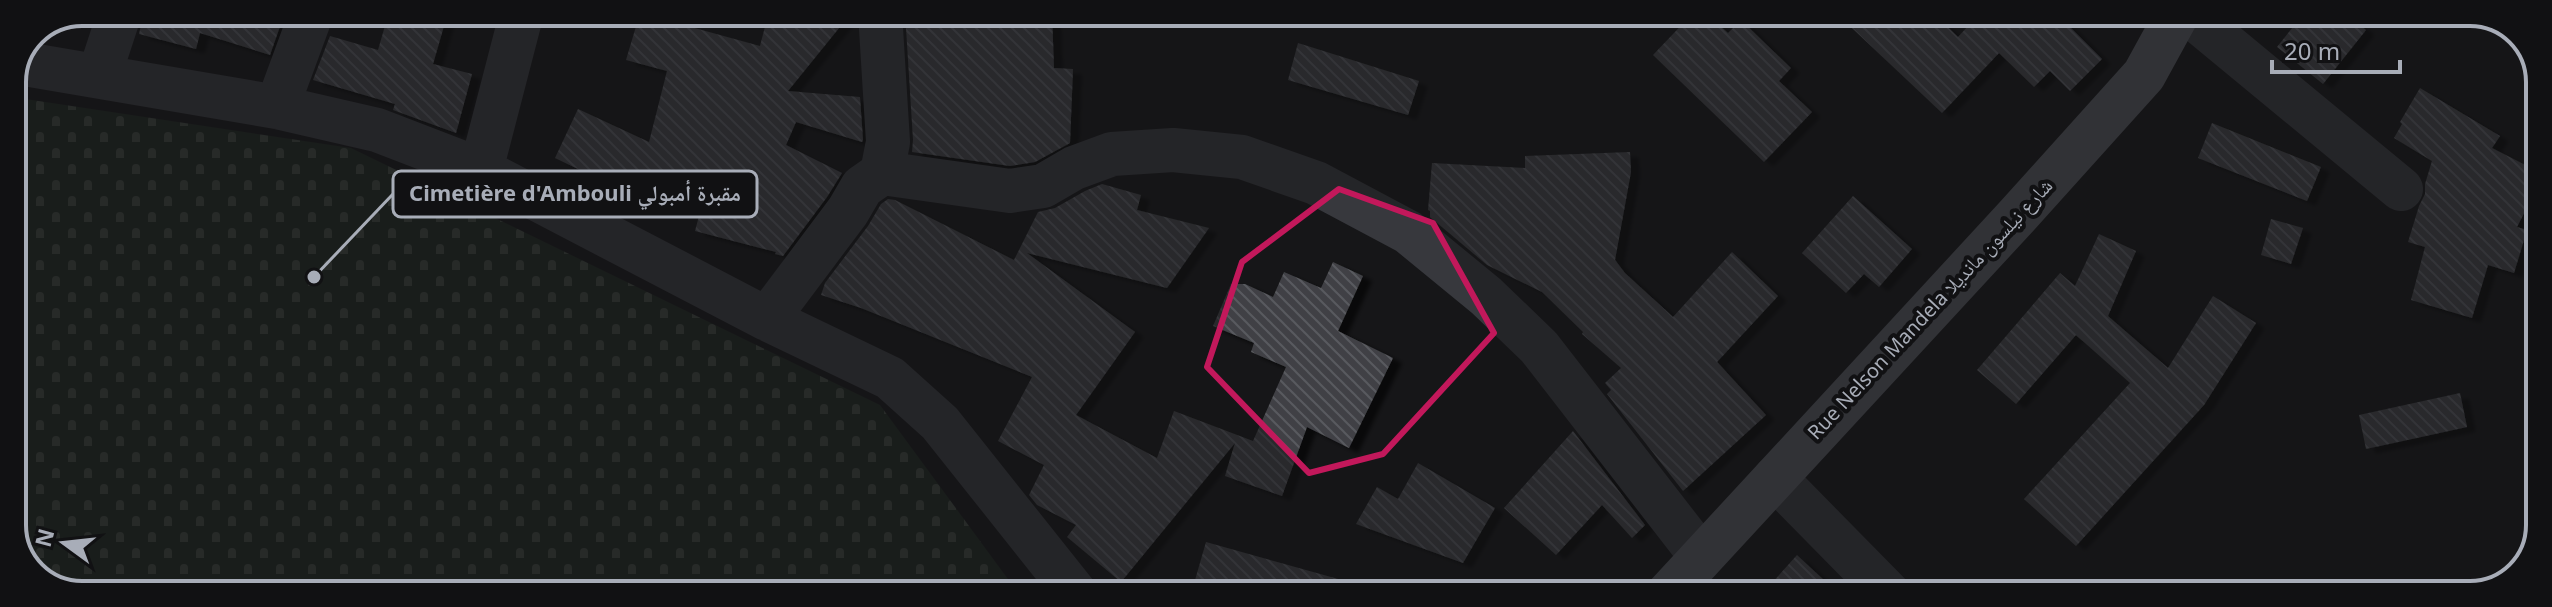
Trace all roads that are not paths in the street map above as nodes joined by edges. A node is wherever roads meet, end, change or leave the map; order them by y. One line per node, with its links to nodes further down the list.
1 (115, 26): 8 (street)
2 (307, 26): 9 (street)
3 (518, 26): 10 (street)
4 (881, 26): 11 (street)
5 (2188, 26): 14 (main road, Rue Nelson Mandela شارع نيلسون مانديلا)
6 (2207, 26): 12 (street)
7 (29, 65): 8 (street)
8 (99, 76): 9 (street)
9 (277, 107): 10 (street)
10 (481, 170): 13 (street)
11 (882, 173): 13 (street); 15 (street)
12 (2401, 189)
13 (767, 319): 16 (street)
14 (1775, 478): 15 (main road, Rue Nelson Mandela شارع نيلسون مانديلا); 18 (street)
15 (1701, 556): 17 (main road, Rue Nelson Mandela شارع نيلسون مانديلا)
16 (1066, 581)
17 (1679, 581)
18 (1876, 581)

